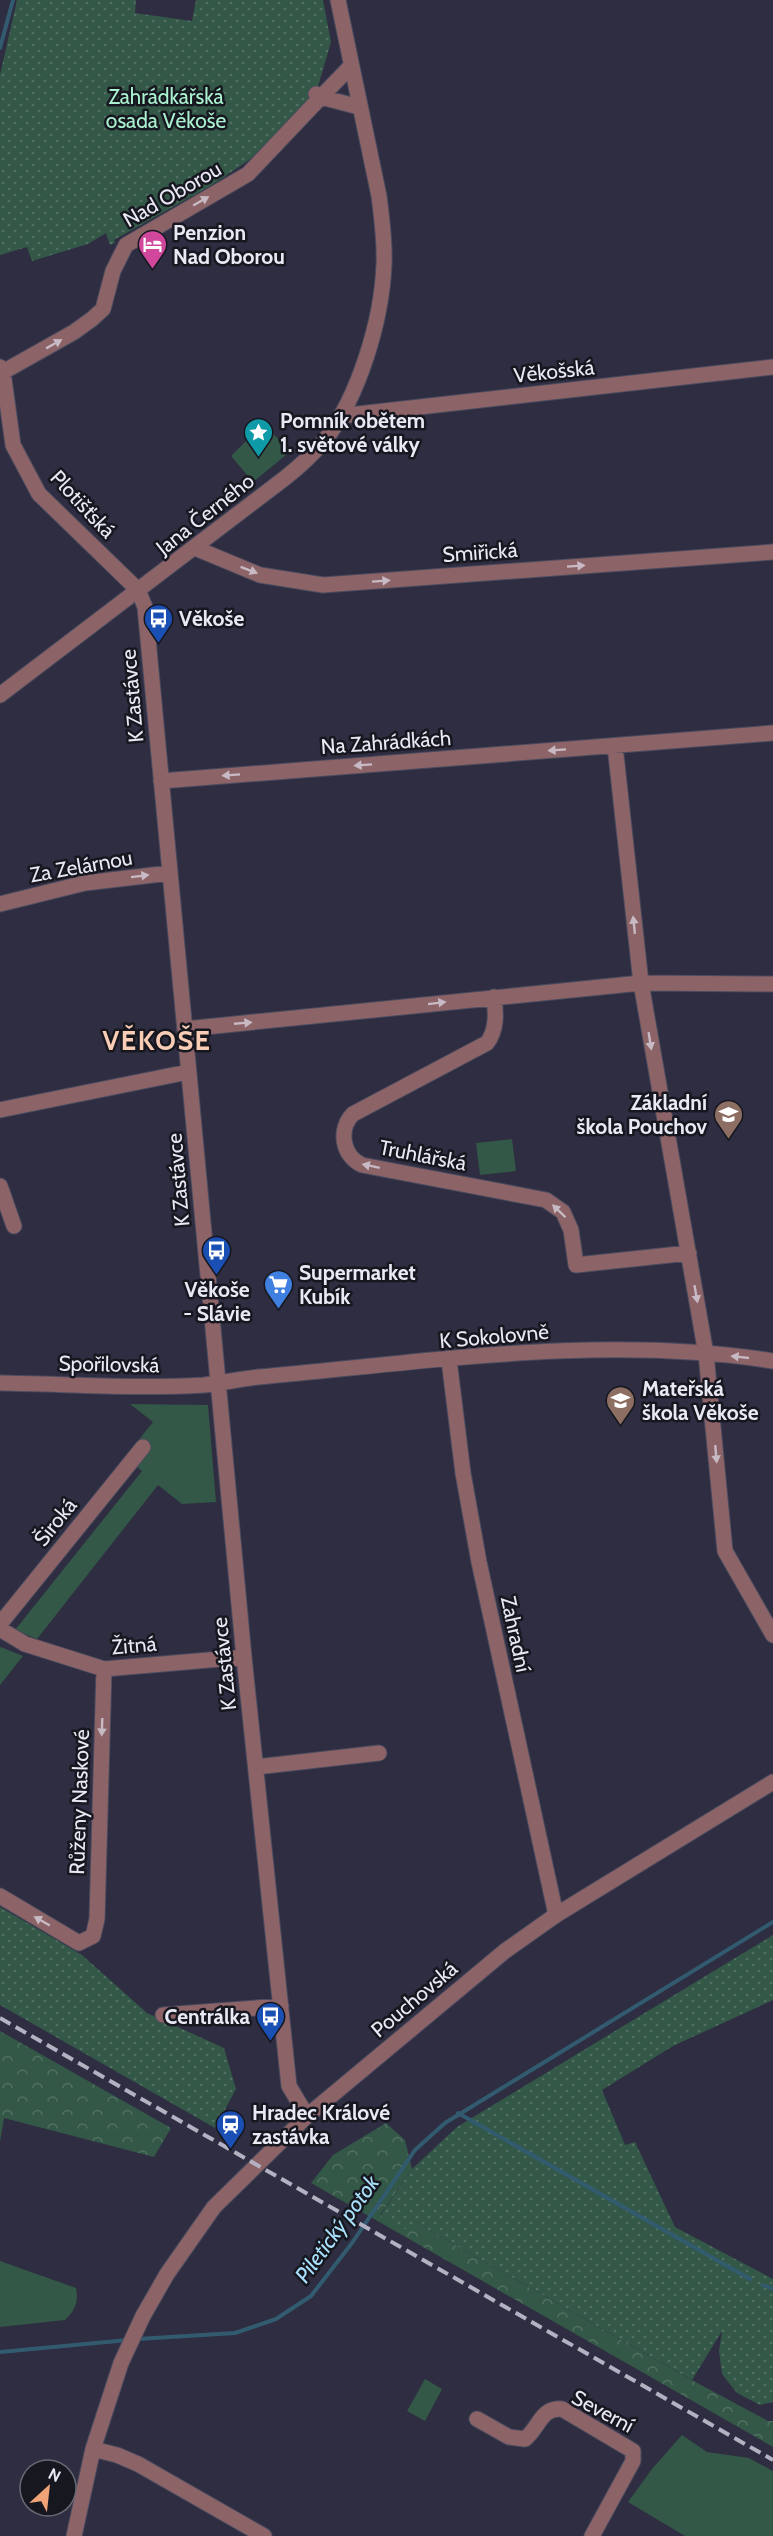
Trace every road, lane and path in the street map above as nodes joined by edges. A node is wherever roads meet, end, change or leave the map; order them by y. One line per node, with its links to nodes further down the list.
1 (338, 0): 2 (street, Jana Černého)
2 (351, 66): 3 (street, Nad Oborou); 4 (street, Jana Černého)
3 (317, 95): 4 (street); 6 (street, Nad Oborou, one-way to 3)
4 (359, 107): 7 (street, Jana Černého)
5 (773, 367): 7 (street, Věkošská)
6 (1, 370): 8 (street, Plotišťská)
7 (340, 416): 9 (street, Jana Černého)
8 (6, 446): 11 (street, Plotišťská)
9 (195, 548): 10 (street, Smiřická, one-way to 10); 11 (street, Jana Černého)
10 (773, 552)
11 (138, 590): 12 (street, Jana Černého); 15 (street, K Zastávce)
12 (0, 695)
13 (773, 733): 14 (street, Na Zahrádkách)
14 (615, 746): 15 (street, Na Zahrádkách, one-way to 15); 18 (street, one-way to 14)
15 (161, 781): 16 (street, K Zastávce)
16 (170, 873): 17 (street, Za Zelárnou, one-way to 16); 21 (street, K Zastávce)
17 (0, 904)
18 (641, 983): 19 (street); 20 (street); 26 (street, one-way to 26)
19 (773, 984)
20 (494, 997): 21 (street, one-way to 20); 26 (street, Truhlářská, one-way to 20)
21 (185, 1029): 22 (street, K Zastávce)
22 (188, 1072): 23 (street); 31 (street, K Zastávce)
23 (0, 1110)
24 (0, 1186): 25 (street)
25 (14, 1226)
26 (688, 1253): 27 (street, one-way to 27)
27 (706, 1354): 28 (street, K Sokolovně); 29 (street, K Sokolovně, one-way to 27); 35 (street, one-way to 35)
28 (449, 1360): 31 (street, K Sokolovně); 42 (street, Zahradní)
29 (773, 1361)
30 (0, 1383): 31 (street, Spořilovská)
31 (218, 1383): 36 (street, K Zastávce)
32 (143, 1447): 33 (street, Široká)
33 (0, 1624)
34 (0, 1629): 37 (street, Žitná)
35 (773, 1635)
36 (244, 1657): 37 (street, Žitná); 39 (street, K Zastávce)
37 (104, 1669): 41 (street, Růženy Naskové, one-way to 41)
38 (379, 1753): 39 (street)
39 (256, 1767): 43 (street, K Zastávce)
40 (773, 1782): 42 (street, Pouchovská)
41 (0, 1896)
42 (556, 1915): 45 (street, Pouchovská)
43 (281, 2006): 44 (street); 45 (street, K Zastávce)
44 (163, 2015)
45 (307, 2116): 47 (street, Pouchovská)
46 (477, 2419): 50 (street, Severní)
47 (93, 2449): 48 (street); 49 (street)
48 (74, 2536)
49 (264, 2536)
50 (592, 2536)

